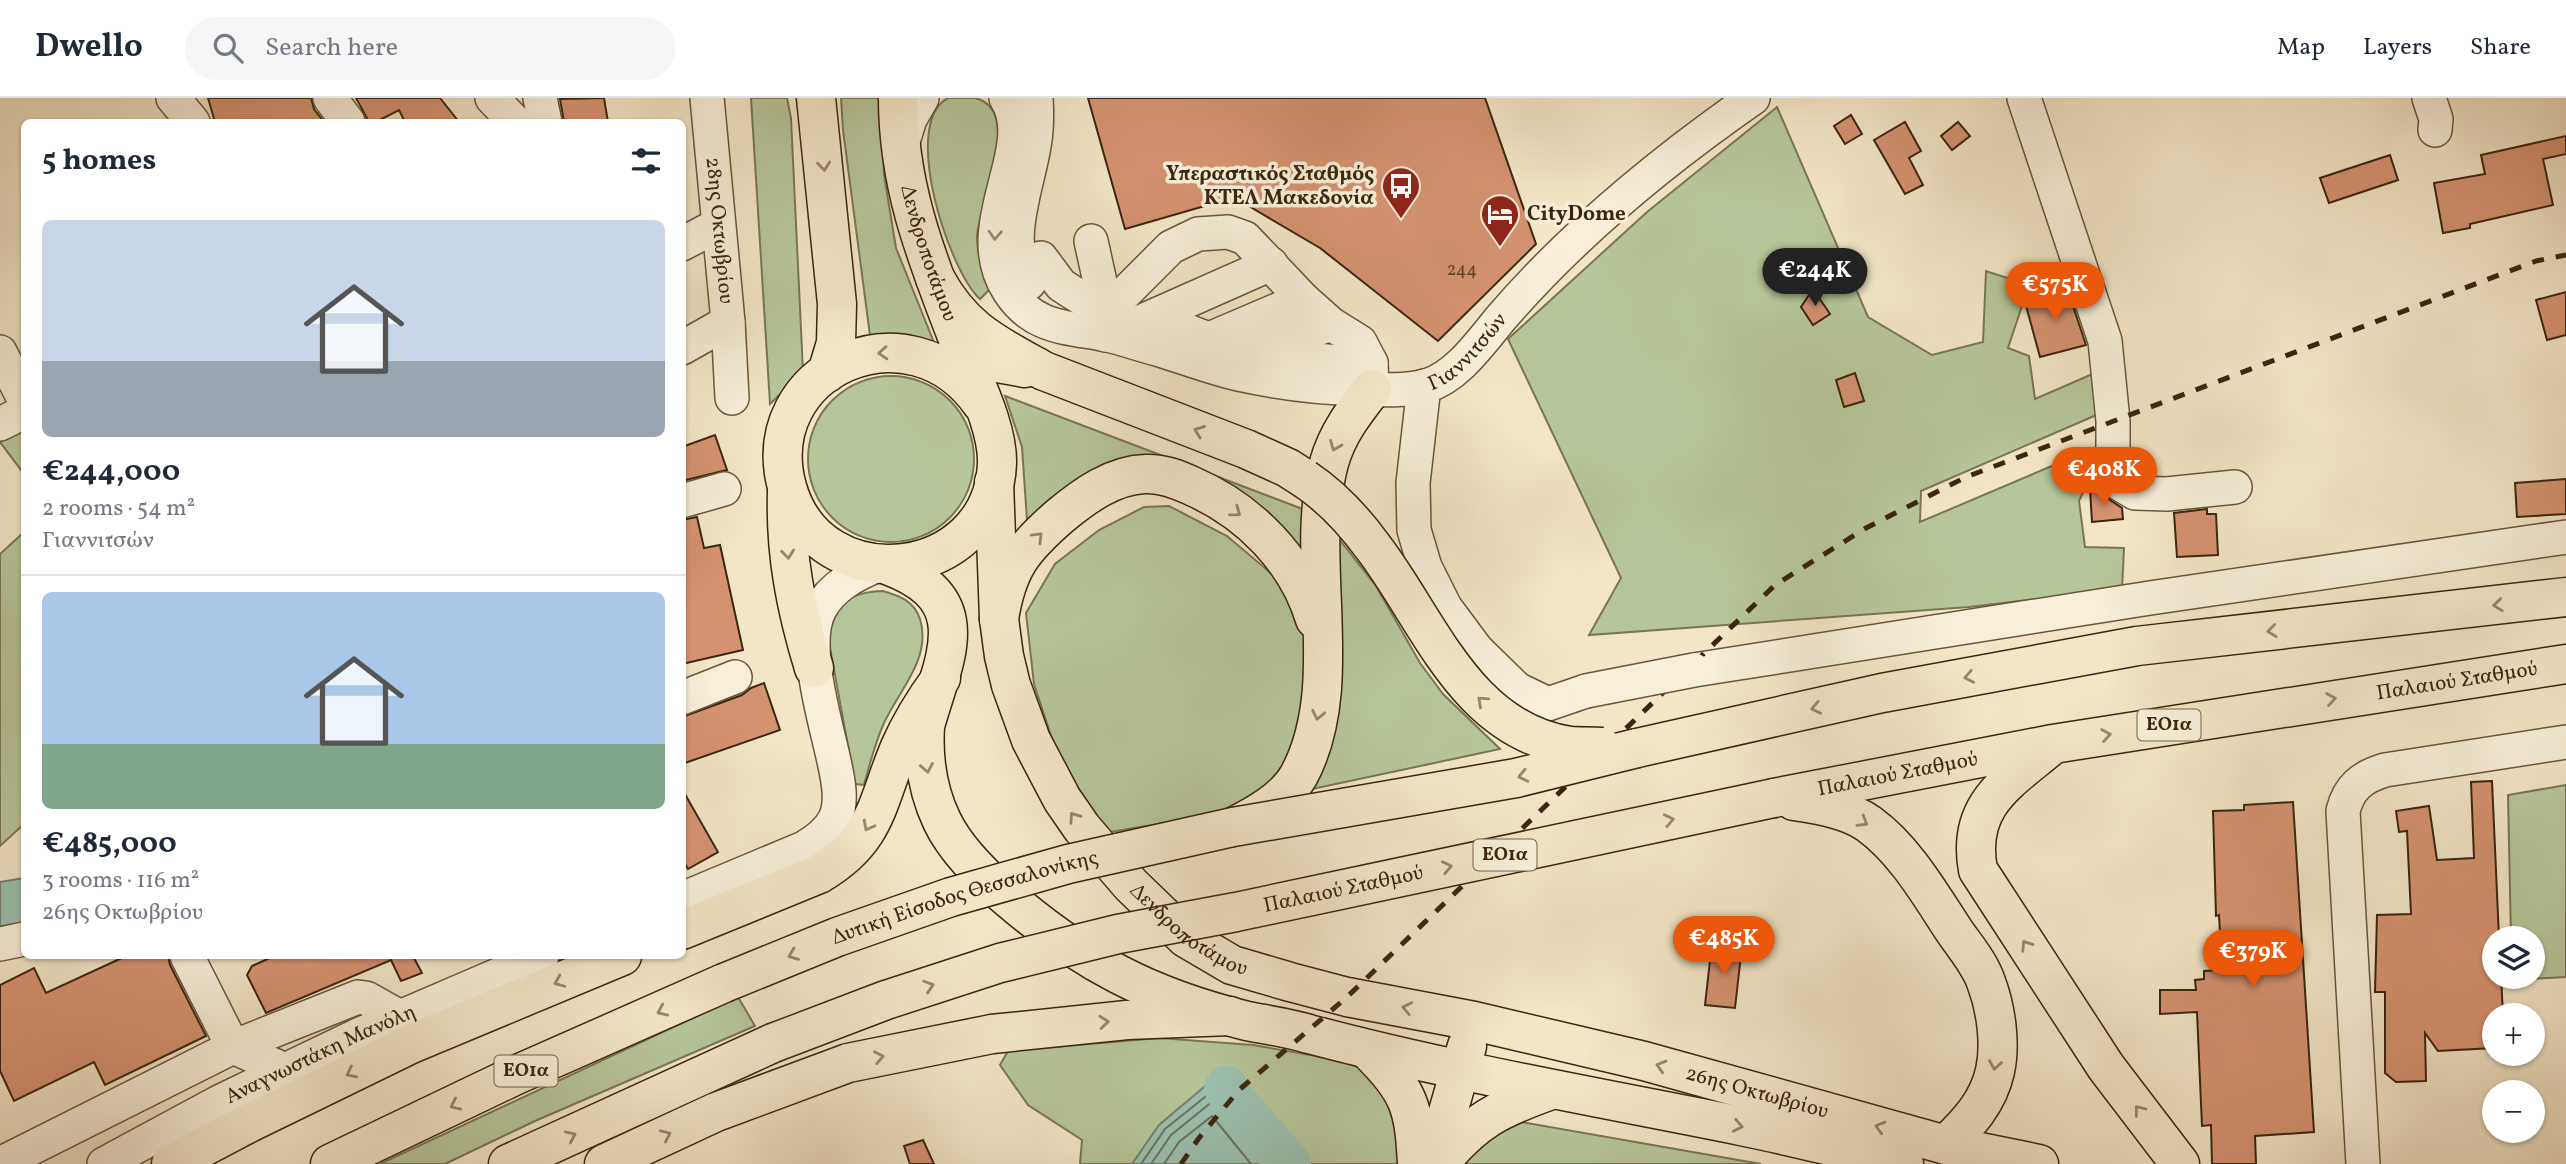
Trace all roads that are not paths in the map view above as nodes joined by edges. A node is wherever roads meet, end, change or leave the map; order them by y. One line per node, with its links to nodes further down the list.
1 (173, 98): 13 (street)
2 (330, 98): 14 (street)
3 (492, 98): 15 (street)
4 (540, 98): 16 (street)
5 (707, 98): 18 (street, 28ης Οκτωβρίου)
6 (816, 98): 34 (main road, Δενδροποτάμου, one-way to 34)
7 (1006, 98): 24 (street, Γιαννιτσών, one-way to 24)
8 (1036, 98): 24 (street, Γιαννιτσών)
9 (1753, 98): 36 (street, Γιαννιτσών)
10 (2024, 98): 43 (street)
11 (2430, 98): 17 (street)
12 (905, 100): 22 (main road, Δενδροποτάμου)
13 (190, 119)
14 (346, 119)
15 (512, 119)
16 (544, 119)
17 (2434, 131)
18 (719, 225): 20 (street); 26 (street, 28ης Οκτωβρίου)
19 (1091, 241): 24 (street)
20 (686, 242)
21 (1041, 258): 24 (street)
22 (934, 278): 32 (main road, Δενδροποτάμου); 33 (main road)
23 (1286, 280): 24 (street); 25 (street); 27 (street); 28 (street)
24 (1101, 321): 25 (street); 35 (street, Γιαννιτσών)
25 (1165, 321): 28 (street)
26 (728, 322): 29 (street); 38 (street, 28ης Οκτωβρίου)
27 (1331, 324): 31 (street); 35 (street)
28 (1207, 340): 31 (street)
29 (686, 346)
30 (0, 352): 37 (street)
31 (1252, 353): 35 (street)
32 (949, 360): 33 (main road); 34 (main road, Δενδροποτάμου, one-way to 34); 41 (main road, Δενδροποτάμου)
33 (1044, 371): 58 (main road, one-way to 33, bridge)
34 (827, 373): 42 (main road, Δενδροποτάμου)
35 (1372, 376): 36 (street, Γιαννιτσών); 50 (main road, one-way to 50)
36 (1424, 387): 46 (street, bridge)
37 (21, 393)
38 (732, 398)
39 (21, 414): 40 (street)
40 (0, 424)
41 (994, 482): 47 (main road, Δενδροποτάμου); 49 (main road, Δενδροποτάμου)
42 (787, 486): 47 (main road, Δενδροποτάμου); 52 (main road, one-way to 52)
43 (2235, 487)
44 (724, 489): 45 (street)
45 (686, 499)
46 (2566, 537)
47 (883, 565): 52 (street); 54 (main road)
48 (2566, 597): 58 (main road, ΕΟ1α, one-way to 58)
49 (999, 619): 50 (main road, one-way to 50); 70 (main road, Δενδροποτάμου, one-way to 49)
50 (1322, 647): 60 (main road, one-way to 60, bridge)
51 (2566, 664): 57 (main road, Παλαιού Σταθμού / ΕΟ1α, one-way to 51)
52 (814, 668): 61 (street)
53 (735, 677): 55 (street)
54 (941, 678): 62 (main road, one-way to 62); 68 (main road, one-way to 68)
55 (686, 696)
56 (2566, 742): 89 (street)
57 (2053, 744): 59 (main road, Παλαιού Σταθμού / ΕΟ1α); 88 (main road, one-way to 57)
58 (1636, 748): 60 (main road, Δυτική Είσοδος Θεσσαλονίκης / ΕΟ1α, one-way to 60, bridge)
59 (1774, 798): 76 (main road, one-way to 76); 81 (main road, Παλαιού Σταθμού / ΕΟ1α, one-way to 59, bridge)
60 (1233, 827): 80 (main road, Δυτική Είσοδος Θεσσαλονίκης / ΕΟ1α, one-way to 80, bridge)
61 (686, 897)
62 (686, 928)
63 (21, 940): 64 (street)
64 (0, 944)
65 (189, 959): 71 (street)
66 (535, 959): 69 (street, Αναγνωστάκη Μανόλη)
67 (615, 959): 79 (main road, one-way to 79)
68 (1230, 1016): 72 (main road); 82 (main road, one-way to 68)
69 (400, 1017): 71 (street); 73 (street, Αναγνωστάκη Μανόλη)
70 (1474, 1021): 74 (main road); 76 (main road, 26ης Οκτωβρίου, one-way to 70)
71 (233, 1047): 73 (street); 77 (street)
72 (1368, 1050): 74 (main road); 83 (main road)
73 (285, 1070): 78 (street, Αναγνωστάκη Μανόλη)
74 (1461, 1072): 75 (main road, 26ης Οκτωβρίου); 84 (main road)
75 (1551, 1090): 85 (main road); 86 (main road, 26ης Οκτωβρίου, one-way to 86)
76 (1946, 1145): 87 (main road, 26ης Οκτωβρίου)
77 (5, 1156)
78 (104, 1164)
79 (171, 1164)
80 (330, 1164)
81 (508, 1164)
82 (604, 1164)
83 (1417, 1164)
84 (1433, 1164)
85 (1439, 1164)
86 (1903, 1164)
87 (2039, 1164)
88 (2180, 1164)
89 (2363, 1164)

